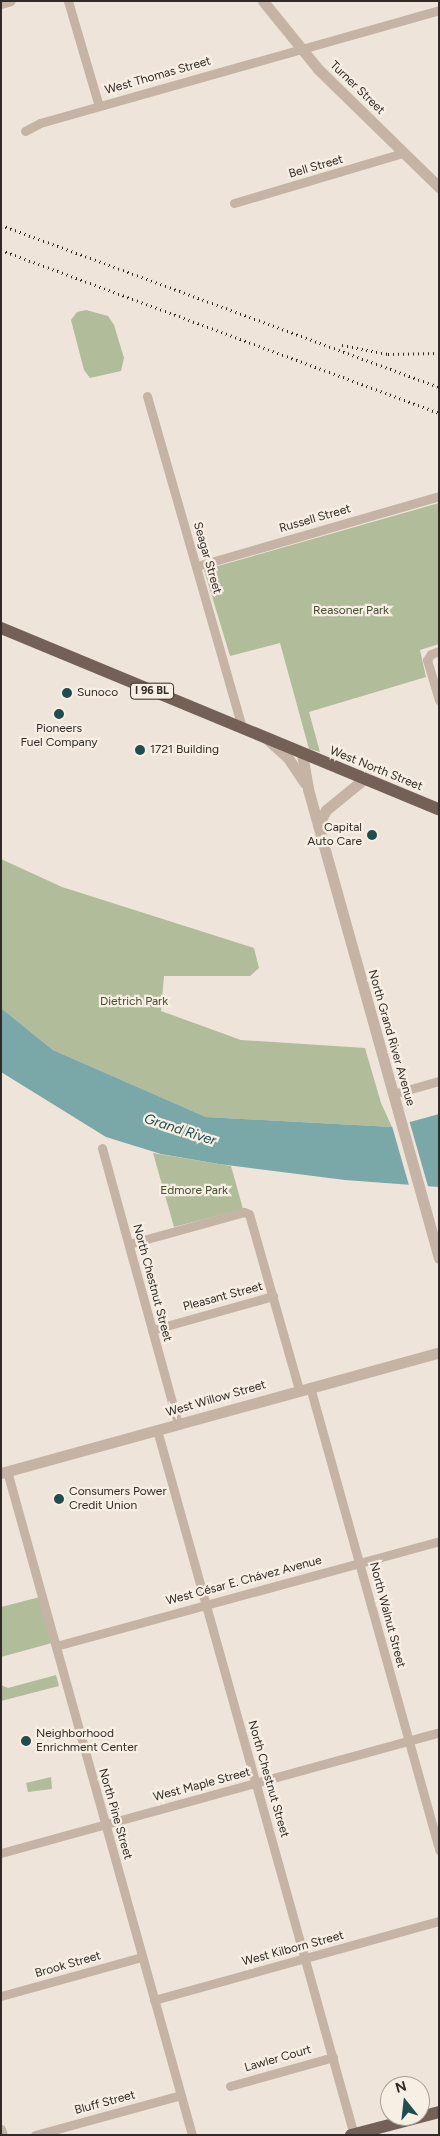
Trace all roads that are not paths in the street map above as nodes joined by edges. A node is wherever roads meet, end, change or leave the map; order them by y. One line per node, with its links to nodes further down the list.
1 (11, 1): 4 (street)
2 (68, 1): 7 (street)
3 (264, 1): 6 (street, Turner Street)
4 (1, 4)
5 (439, 10): 6 (street, West Thomas Street)
6 (300, 49): 7 (street, West Thomas Street); 9 (street, Turner Street)
7 (98, 106): 8 (street, West Thomas Street)
8 (25, 131)
9 (403, 152): 10 (street, Turner Street); 11 (street, Bell Street)
10 (439, 187)
11 (234, 203)
12 (146, 396): 14 (street, Seagar Street)
13 (439, 496): 14 (street, Russell Street)
14 (197, 566): 18 (street, Seagar Street)
15 (1, 628): 18 (main road, I 96 BL)
16 (439, 651): 17 (street)
17 (439, 700)
18 (242, 728): 19 (main road, I 96 BL)
19 (266, 739): 20 (main road, I 96 BL); 22 (street)
20 (302, 754): 21 (main road, West North Street / I 96 BL); 22 (street, North Grand River Avenue)
21 (364, 779): 23 (main road, West North Street / I 96 BL); 24 (street)
22 (308, 789): 24 (street, North Grand River Avenue)
23 (439, 808)
24 (318, 825): 26 (street, North Grand River Avenue)
25 (439, 1081): 26 (street)
26 (394, 1099): 29 (street, North Grand River Avenue)
27 (102, 1148): 28 (street, North Chestnut Street)
28 (129, 1244): 30 (street, North Walnut Street); 31 (street, North Chestnut Street)
29 (439, 1258)
30 (273, 1296): 31 (street, Pleasant Street); 33 (street, North Walnut Street)
31 (152, 1330): 34 (street, North Chestnut Street)
32 (439, 1352): 33 (street, West Willow Street)
33 (304, 1389): 34 (street, West Willow Street); 38 (street, North Walnut Street)
34 (178, 1424): 35 (street, West Willow Street)
35 (157, 1430): 36 (street, West Willow Street); 39 (street, North Chestnut Street)
36 (4, 1472): 40 (street, North Pine Street)
37 (439, 1541): 38 (street, West César E. Chávez Avenue)
38 (359, 1562): 39 (street, West César E. Chávez Avenue); 42 (street, North Walnut Street)
39 (207, 1605): 40 (street, West César E. Chávez Avenue); 43 (street, North Chestnut Street)
40 (56, 1646): 44 (street, North Pine Street)
41 (439, 1732): 42 (street, West Maple Street)
42 (408, 1741): 43 (street, West Maple Street); 45 (street, North Walnut Street)
43 (256, 1783): 44 (street, West Maple Street); 49 (street, North Chestnut Street)
44 (105, 1825): 46 (street, West Maple Street); 48 (street, North Pine Street)
45 (439, 1850)
46 (1, 1853)
47 (439, 1921): 49 (street, West Kilborn Street)
48 (142, 1957): 50 (street, Brook Street); 51 (street, North Pine Street)
49 (305, 1958): 51 (street, West Kilborn Street); 52 (street, North Chestnut Street)
50 (1, 1996)
51 (154, 2000): 54 (street, North Pine Street)
52 (333, 2057): 53 (street, Lawler Court); 57 (street, North Chestnut Street)
53 (230, 2086)
54 (181, 2095): 59 (street, Bluff Street); 60 (street, North Pine Street)
55 (439, 2112): 57 (main road)
56 (1, 2129): 58 (street)
57 (353, 2134)
58 (3, 2135)
59 (35, 2135)
60 (192, 2135)

